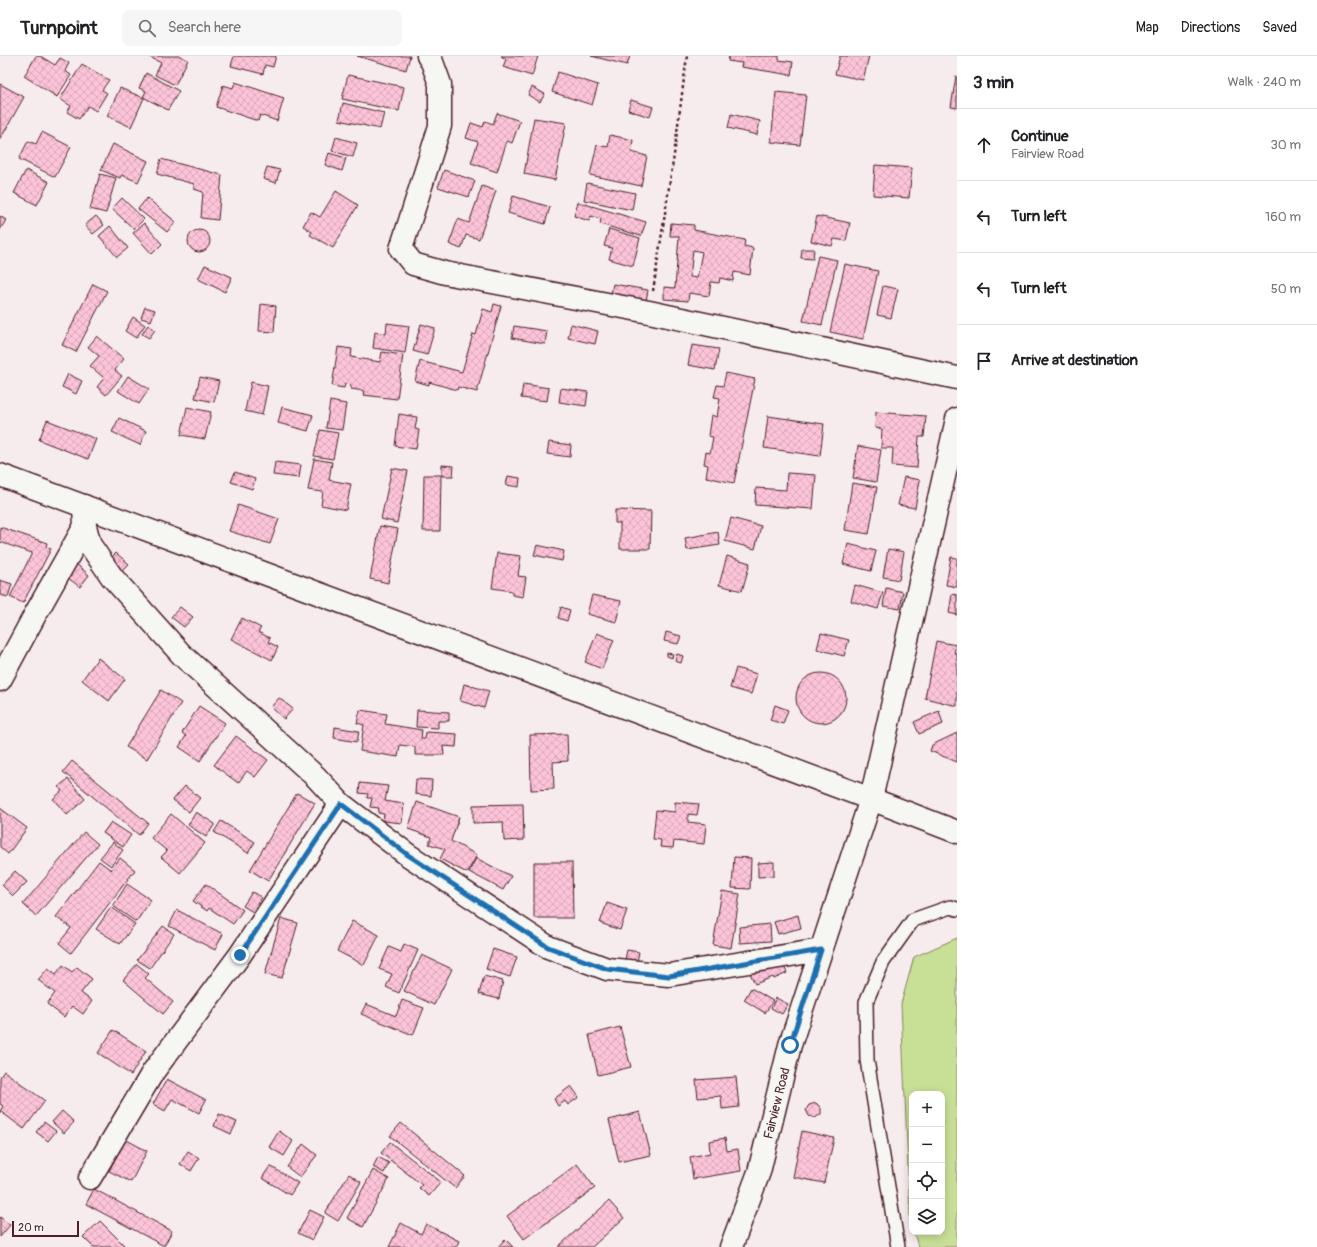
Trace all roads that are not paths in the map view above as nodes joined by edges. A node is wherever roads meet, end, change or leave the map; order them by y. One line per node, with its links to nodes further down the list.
1 (428, 56): 2 (street)
2 (957, 378)
3 (957, 419): 7 (street, Fairview Road)
4 (0, 475): 5 (street)
5 (84, 516): 6 (street); 7 (street); 8 (street)
6 (0, 680)
7 (871, 799): 9 (street); 11 (street, Fairview Road)
8 (341, 804): 11 (street); 12 (street)
9 (957, 832)
10 (957, 908): 14 (lane)
11 (821, 950): 13 (street, Fairview Road)
12 (90, 1178)
13 (732, 1247)
14 (898, 1247)

